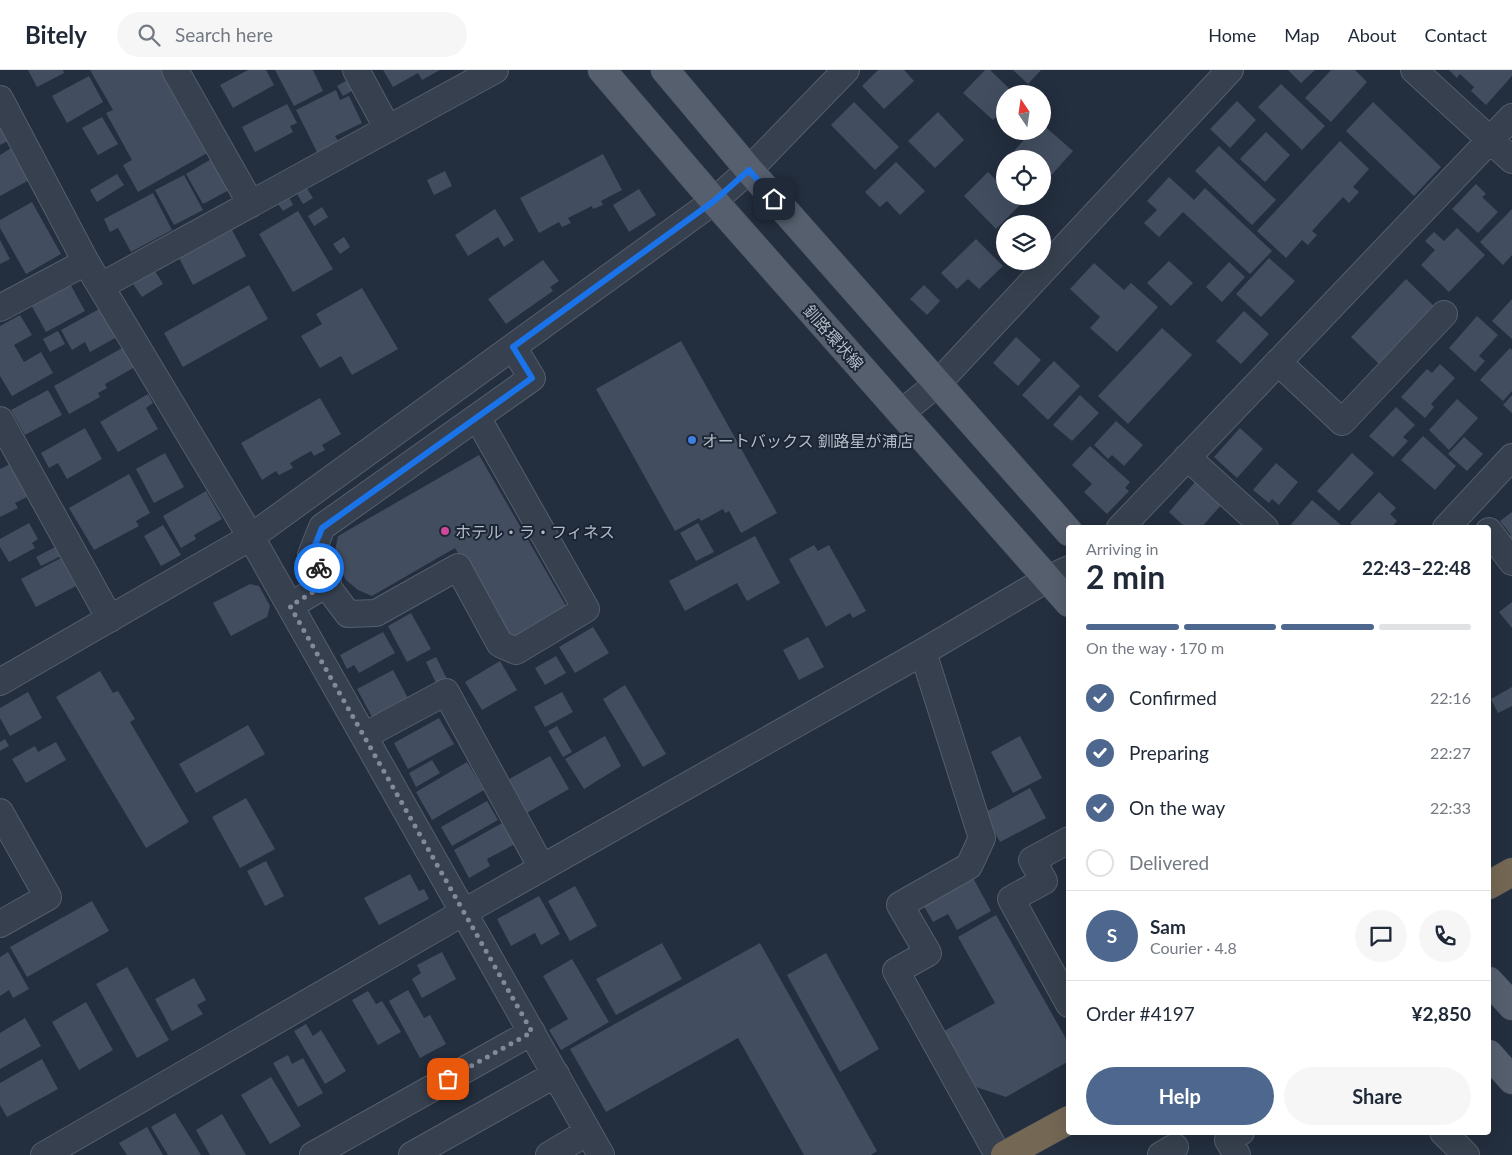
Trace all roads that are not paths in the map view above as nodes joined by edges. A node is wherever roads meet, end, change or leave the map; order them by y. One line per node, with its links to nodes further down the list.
1 (175, 70): 16 (street)
2 (356, 70): 11 (street)
3 (495, 70): 11 (street)
4 (602, 70): 15 (main road, 釧路環状線)
5 (665, 70): 14 (main road)
6 (846, 70): 14 (street)
7 (1230, 70): 23 (street)
8 (1414, 70): 12 (street)
9 (0, 98): 17 (street)
10 (1512, 117): 12 (street)
11 (388, 129): 16 (street)
12 (1491, 140): 13 (street); 22 (street)
13 (1512, 160)
14 (749, 170): 15 (street); 23 (main road)
15 (714, 201): 21 (street); 24 (main road, 釧路環状線)
16 (251, 204): 18 (street)
17 (86, 262): 18 (street); 19 (street)
18 (101, 286): 36 (street)
19 (0, 308)
20 (1444, 314): 22 (street)
21 (513, 347): 25 (street); 36 (street)
22 (1278, 362): 27 (street)
23 (938, 384): 24 (street); 34 (main road)
24 (901, 413): 38 (main road, 釧路環状線)
25 (478, 417): 39 (street); 39 (street)
26 (0, 420): 42 (street)
27 (1187, 457): 30 (street); 31 (street)
28 (1512, 457): 29 (street)
29 (1468, 504): 32 (street); 33 (street)
30 (1123, 525)
31 (1262, 525)
32 (1449, 525)
33 (1484, 525)
34 (1066, 529)
35 (1491, 534): 37 (street)
36 (251, 537): 41 (street); 42 (street)
37 (1512, 562)
38 (1058, 574): 40 (main road, 釧路環状線); 43 (street)
39 (326, 584): 41 (street)
40 (1066, 595)
41 (290, 606): 45 (street)
42 (110, 618): 44 (street)
43 (923, 652): 48 (street); 69 (street)
44 (0, 681)
45 (364, 736): 48 (street); 51 (street)
46 (0, 812): 52 (street)
47 (1066, 842): 54 (street)
48 (542, 868): 51 (street)
49 (1512, 872): 50 (highway)
50 (1491, 884)
51 (464, 912): 56 (street); 64 (street)
52 (0, 924)
53 (1491, 982): 55 (main road)
54 (1066, 999)
55 (1512, 1006)
56 (532, 1032): 58 (street); 65 (street)
57 (1491, 1056): 59 (main road)
58 (556, 1074): 61 (street); 66 (street)
59 (1512, 1080)
60 (1066, 1122): 70 (highway)
61 (588, 1132): 67 (street); 68 (street)
62 (1236, 1135): 71 (street)
63 (1446, 1135): 72 (street)
64 (44, 1155)
65 (313, 1155)
66 (412, 1155)
67 (549, 1155)
68 (601, 1155)
69 (998, 1155)
70 (1005, 1155)
71 (1237, 1155)
72 (1466, 1155)

